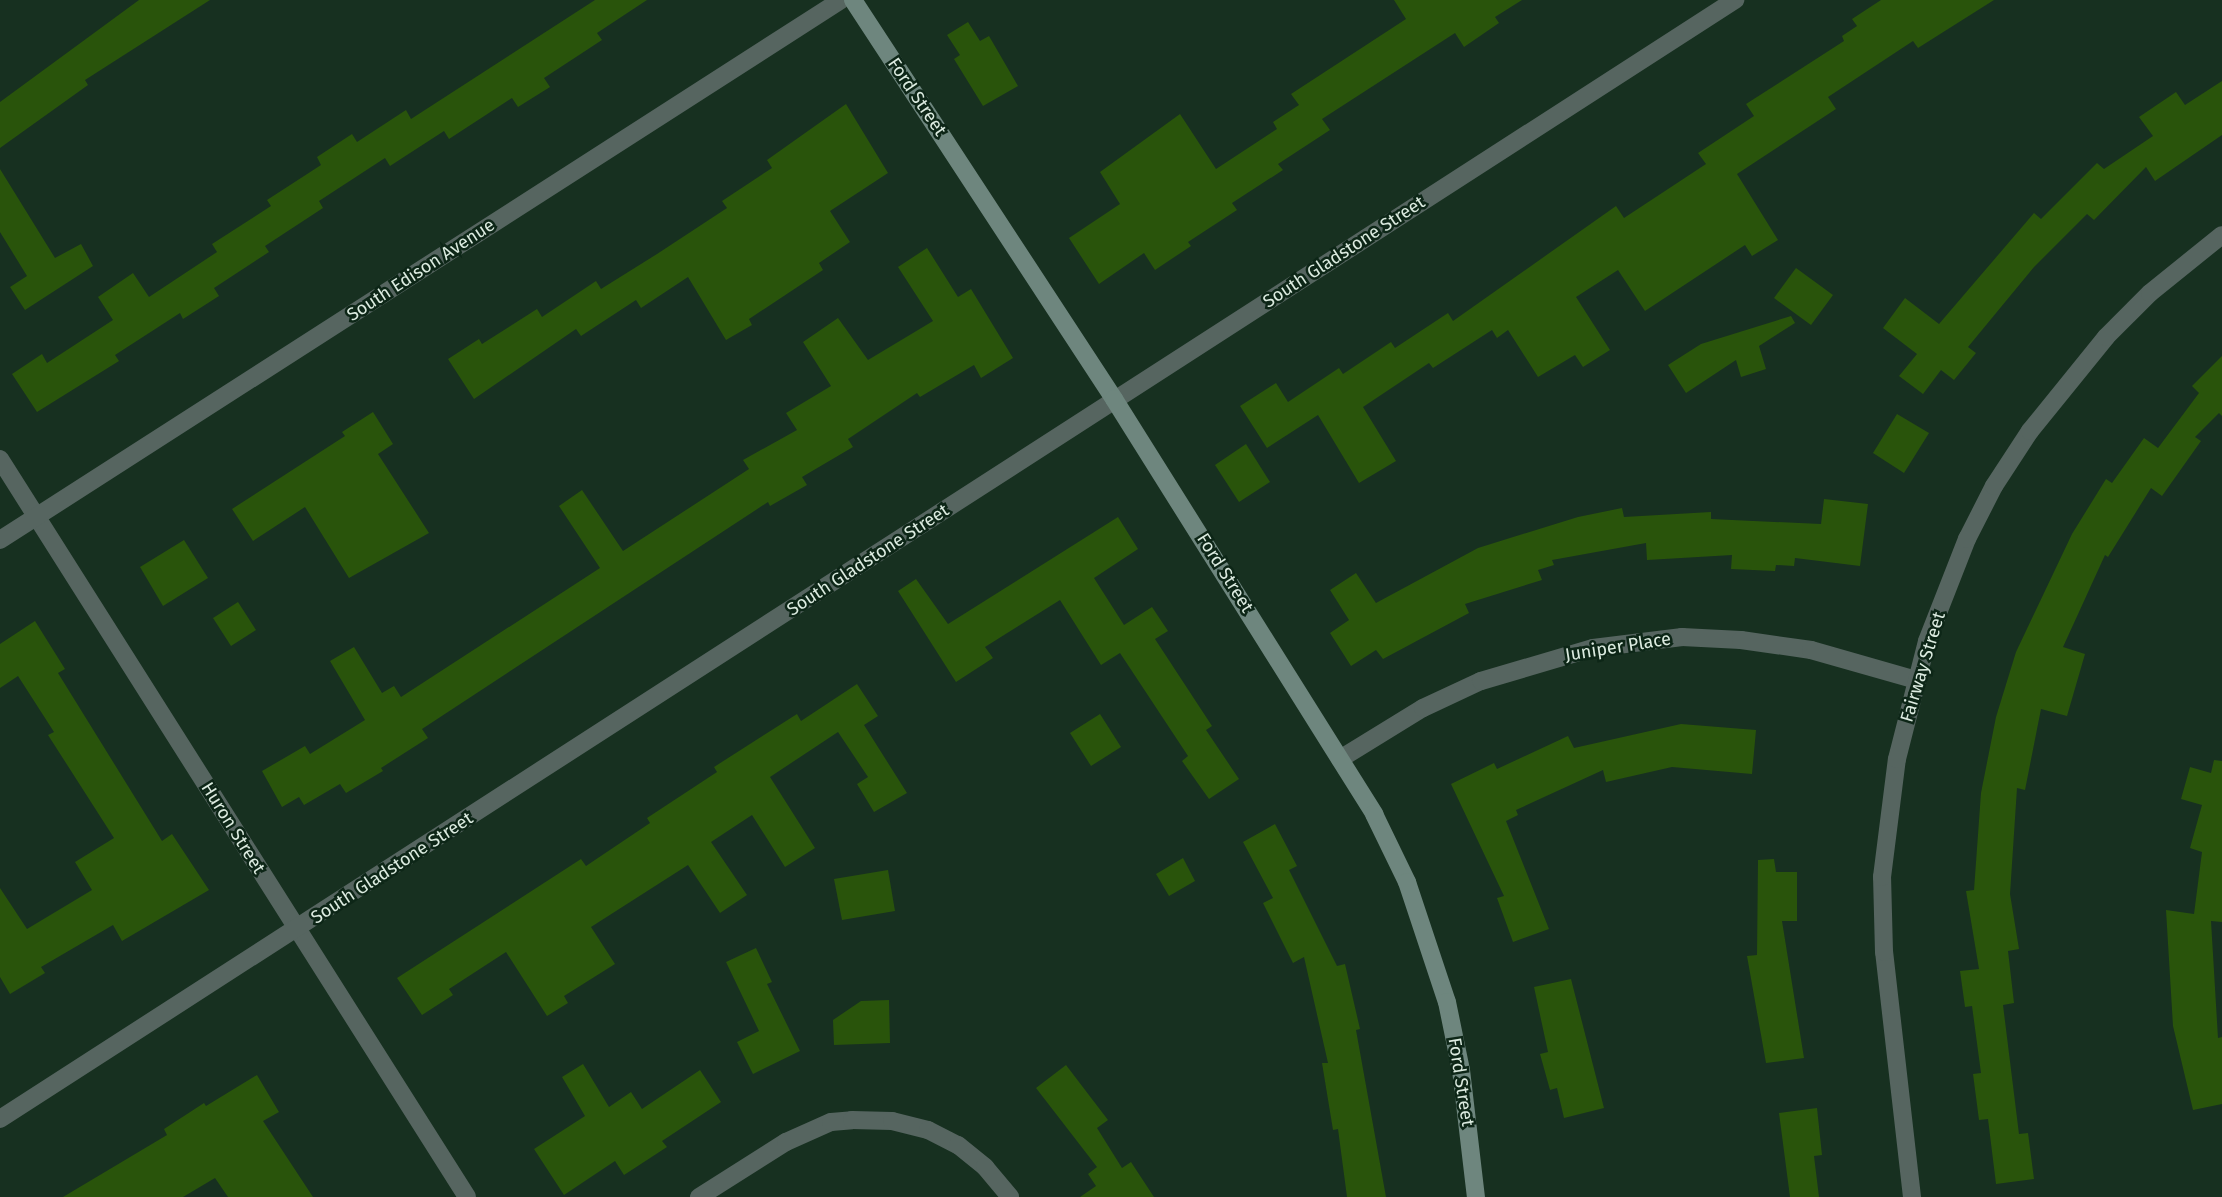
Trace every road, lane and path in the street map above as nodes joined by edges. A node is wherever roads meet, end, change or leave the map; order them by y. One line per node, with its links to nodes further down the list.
1 (841, 0): 7 (street, South Edison Avenue)
2 (853, 0): 5 (street, Ford Street)
3 (1735, 0): 5 (street, South Gladstone Street)
4 (2222, 235): 9 (street, Fairway Street)
5 (1114, 400): 10 (street, Ford Street); 11 (street, South Gladstone Street)
6 (0, 459): 7 (street, Huron Street)
7 (37, 516): 8 (street, South Edison Avenue); 11 (street, Huron Street)
8 (0, 540)
9 (1916, 680): 10 (street, Juniper Place); 17 (street, Fairway Street)
10 (1340, 759): 16 (street, Ford Street)
11 (297, 930): 12 (street, South Gladstone Street); 13 (street, Huron Street)
12 (0, 1119)
13 (467, 1197)
14 (699, 1197): 15 (street)
15 (1010, 1197)
16 (1476, 1197)
17 (1912, 1197)

